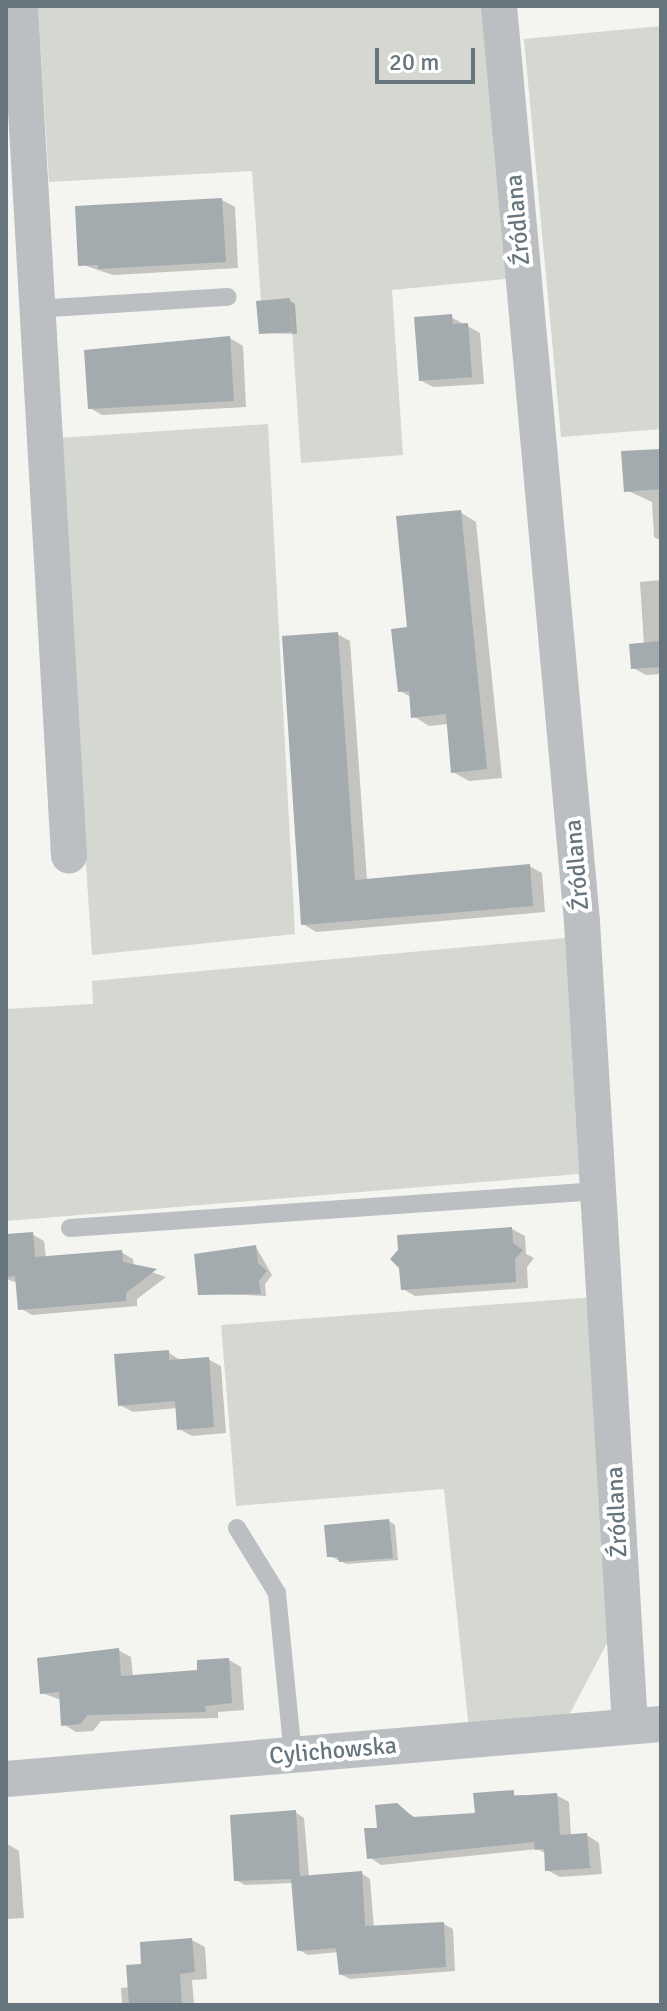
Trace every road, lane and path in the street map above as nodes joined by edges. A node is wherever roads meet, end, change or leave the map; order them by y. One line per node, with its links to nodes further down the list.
1 (20, 6): 4 (street)
2 (499, 6): 6 (street, Źródlana)
3 (228, 297): 4 (lane)
4 (35, 309): 5 (street)
5 (69, 856)
6 (598, 1191): 7 (lane); 9 (street, Źródlana)
7 (70, 1228)
8 (237, 1528): 10 (lane)
9 (646, 1725): 10 (street, Cylichowska)
10 (293, 1755): 11 (street, Cylichowska)
11 (6, 1779)

